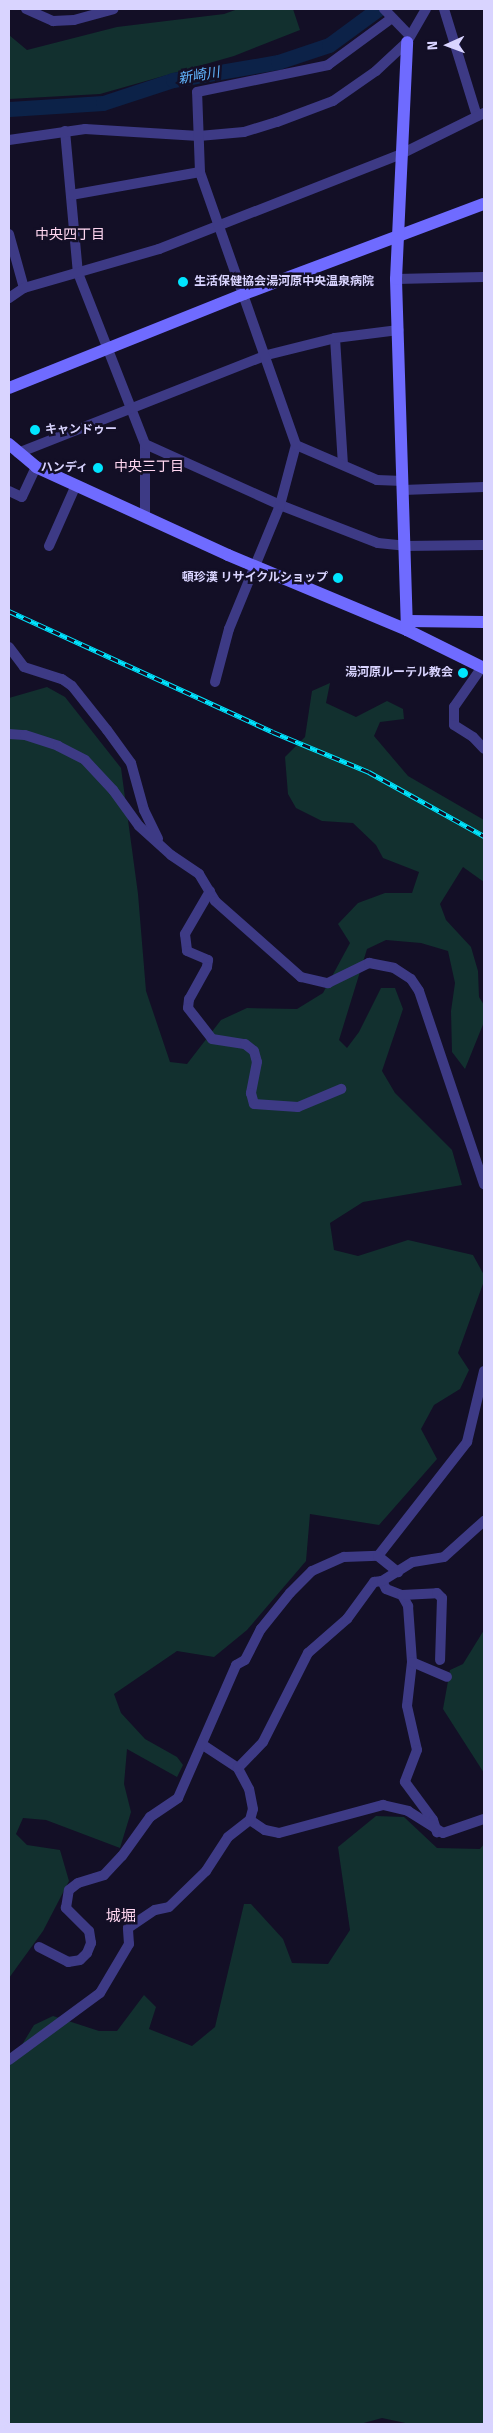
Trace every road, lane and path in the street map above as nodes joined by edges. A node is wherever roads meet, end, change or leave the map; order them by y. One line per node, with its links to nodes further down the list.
1 (26, 9): 2 (street)
2 (114, 9)
3 (426, 9): 6 (street)
4 (444, 9): 7 (street)
5 (388, 14): 6 (street); 9 (street)
6 (409, 39): 9 (street); 11 (street)
7 (481, 115): 11 (street)
8 (65, 132): 9 (street); 10 (street); 13 (street)
9 (199, 136): 12 (street)
10 (9, 140)
11 (401, 154): 15 (street); 17 (street)
12 (200, 172): 13 (street); 15 (street)
13 (71, 195): 18 (street)
14 (484, 204): 17 (street)
15 (219, 223): 18 (street); 22 (street)
16 (9, 234): 21 (street)
17 (397, 238): 20 (street); 22 (street)
18 (78, 273): 21 (street); 26 (street)
19 (484, 277): 20 (street)
20 (396, 279): 24 (street)
21 (24, 288): 23 (street)
22 (244, 294): 26 (street); 27 (street)
23 (9, 298)
24 (398, 330): 25 (street); 36 (street)
25 (335, 338): 27 (street); 33 (street)
26 (108, 350): 28 (street); 29 (street)
27 (267, 355): 29 (street); 31 (street)
28 (9, 388)
29 (131, 409): 30 (street); 32 (street)
30 (145, 444): 39 (street); 40 (street)
31 (296, 445): 33 (street); 39 (street)
32 (13, 448): 34 (street)
33 (342, 464): 36 (street)
34 (36, 467): 35 (street); 38 (street)
35 (76, 485): 40 (street); 42 (street)
36 (403, 486): 37 (street); 43 (street)
37 (484, 487)
38 (9, 491)
39 (280, 505): 43 (street); 44 (street)
40 (144, 515): 44 (street)
41 (484, 545): 43 (street)
42 (49, 546)
43 (406, 546): 46 (street)
44 (254, 565): 46 (street); 49 (street)
45 (484, 622): 46 (street)
46 (408, 626): 48 (street)
47 (9, 646): 52 (street)
48 (483, 668): 51 (street)
49 (215, 682)
50 (9, 734): 52 (street)
51 (484, 749)
52 (161, 846): 53 (street)
53 (210, 891): 54 (street); 55 (street)
54 (341, 1089)
55 (484, 1184)
56 (484, 1371): 58 (street)
57 (484, 1521): 59 (street)
58 (378, 1556): 59 (street); 65 (street)
59 (398, 1572): 60 (street)
60 (382, 1581): 61 (street); 66 (street)
61 (402, 1595): 62 (street); 63 (street)
62 (440, 1660)
63 (412, 1662): 64 (street); 69 (street)
64 (446, 1677)
65 (203, 1745): 66 (street); 70 (street)
66 (238, 1768): 68 (street)
67 (484, 1819): 69 (street)
68 (250, 1820): 69 (street); 71 (street)
69 (437, 1832)
70 (39, 1947)
71 (9, 2060)

